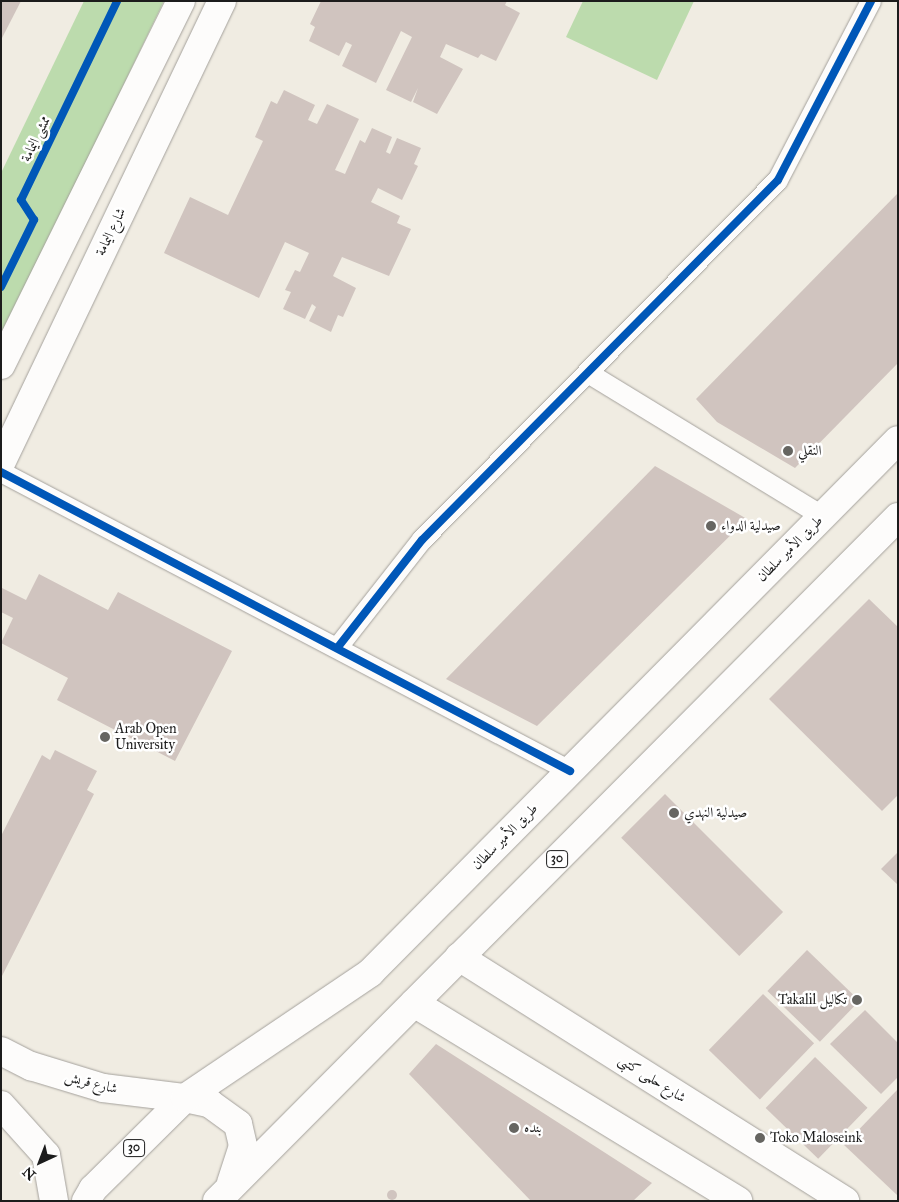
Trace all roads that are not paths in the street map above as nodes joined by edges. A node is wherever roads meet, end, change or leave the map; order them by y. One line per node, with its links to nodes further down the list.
1 (181, 1): 4 (main road)
2 (222, 1): 5 (main road, شارع اليمامة)
3 (871, 1): 9 (street)
4 (50, 269): 5 (main road); 6 (main road)
5 (84, 288): 7 (main road, شارع اليمامة)
6 (23, 321): 7 (main road); 8 (main road)
7 (60, 341): 11 (main road, شارع اليمامة)
8 (1, 366)
9 (588, 373): 13 (street); 15 (street)
10 (898, 440): 13 (main road, طريق الأمير سلطان / 30)
11 (1, 463)
12 (1, 472): 15 (street)
13 (822, 516): 16 (main road, طريق الأمير سلطان / 30)
14 (898, 517): 17 (main road, 30)
15 (338, 647): 16 (street)
16 (570, 771): 20 (main road, طريق الأمير سلطان / 30)
17 (459, 957): 18 (main road, 30); 26 (main road, شارع حلمى كتبى)
18 (414, 1003): 22 (main road, 30); 25 (main road)
19 (1, 1051): 20 (main road, شارع قريش)
20 (185, 1098): 22 (main road, شارع قريش); 24 (main road, طريق الأمير سلطان / 30)
21 (1, 1105): 23 (main road)
22 (223, 1195)
23 (54, 1201)
24 (86, 1201)
25 (738, 1201)
26 (845, 1201)

